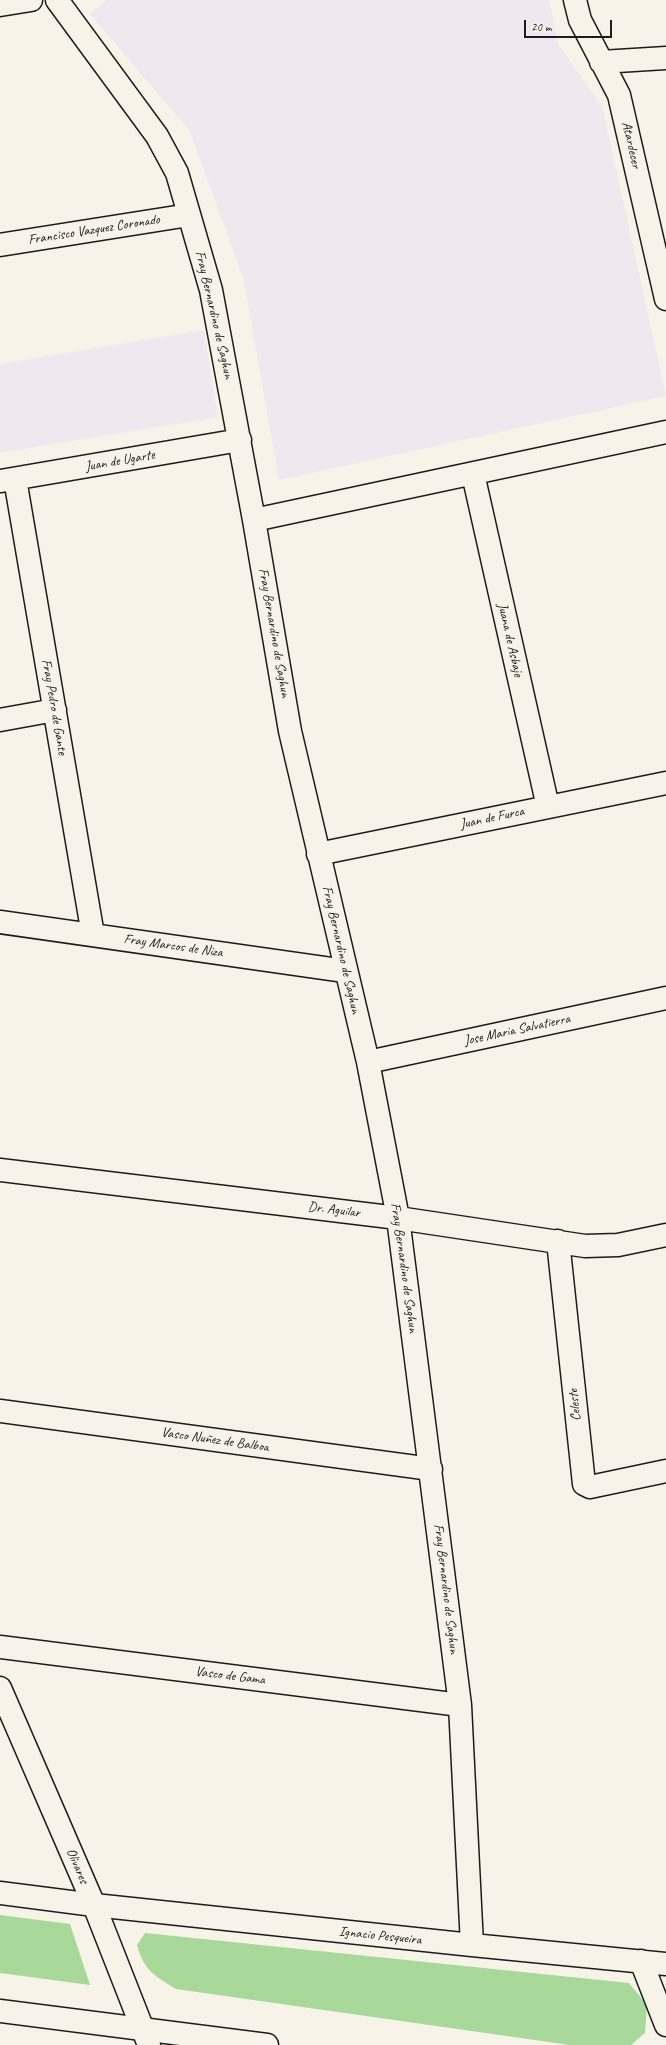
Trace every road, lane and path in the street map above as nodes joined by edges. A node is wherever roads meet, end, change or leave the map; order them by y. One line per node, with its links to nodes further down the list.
1 (31, 0): 4 (street)
2 (58, 0): 7 (street, Fray Bernardino de Saghun)
3 (575, 0): 6 (street, Atardecer)
4 (0, 5)
5 (666, 58): 6 (street)
6 (602, 62): 9 (street, Atardecer)
7 (189, 215): 8 (street, Francisco Vazquez Coronado); 11 (street, Fray Bernardino de Saghun)
8 (0, 245)
9 (666, 299)
10 (666, 432): 12 (street)
11 (240, 440): 13 (street, Juan de Ugarte); 14 (street, Fray Bernardino de Saghun)
12 (473, 474): 14 (street); 18 (street, Juana de Asbaje)
13 (7, 480): 15 (street, Fray Pedro de Gante)
14 (254, 520): 19 (street, Fray Bernardino de Saghun)
15 (55, 710): 16 (street); 21 (street, Fray Pedro de Gante)
16 (0, 720)
17 (666, 783): 18 (street, Juan de Furca)
18 (548, 807): 19 (street, Juan de Furca)
19 (318, 854): 22 (street, Fray Bernardino de Saghun)
20 (0, 922): 21 (street, Fray Marcos de Niza)
21 (93, 935): 22 (street, Fray Marcos de Niza)
22 (345, 970): 24 (street, Fray Bernardino de Saghun)
23 (666, 998): 24 (street, Jose Maria Salvatierra)
24 (368, 1062): 26 (street, Fray Bernardino de Saghun)
25 (0, 1170): 26 (street, Dr. Aguilar)
26 (398, 1218): 28 (street, Dr. Aguilar); 30 (street, Fray Bernardino de Saghun)
27 (666, 1235): 28 (street, Dr. Aguilar)
28 (558, 1241): 31 (street, Celeste)
29 (0, 1411): 30 (street, Vasco Nuñez de Balboa)
30 (431, 1469): 34 (street, Fray Bernardino de Saghun)
31 (666, 1471)
32 (0, 1647): 34 (street, Vasco de Gama)
33 (0, 1688): 36 (street, Olivares)
34 (460, 1705): 37 (street, Fray Bernardino de Saghun)
35 (0, 1893): 36 (street, Ignacio Pesqueira)
36 (94, 1905): 37 (street, Ignacio Pesqueira); 42 (street, Olivares)
37 (472, 1945): 38 (street, Ignacio Pesqueira)
38 (641, 1961): 39 (street, Ignacio Pesqueira); 41 (street)
39 (666, 1964)
40 (0, 2011): 42 (street)
41 (666, 2026)
42 (145, 2037): 43 (street)
43 (267, 2045)

